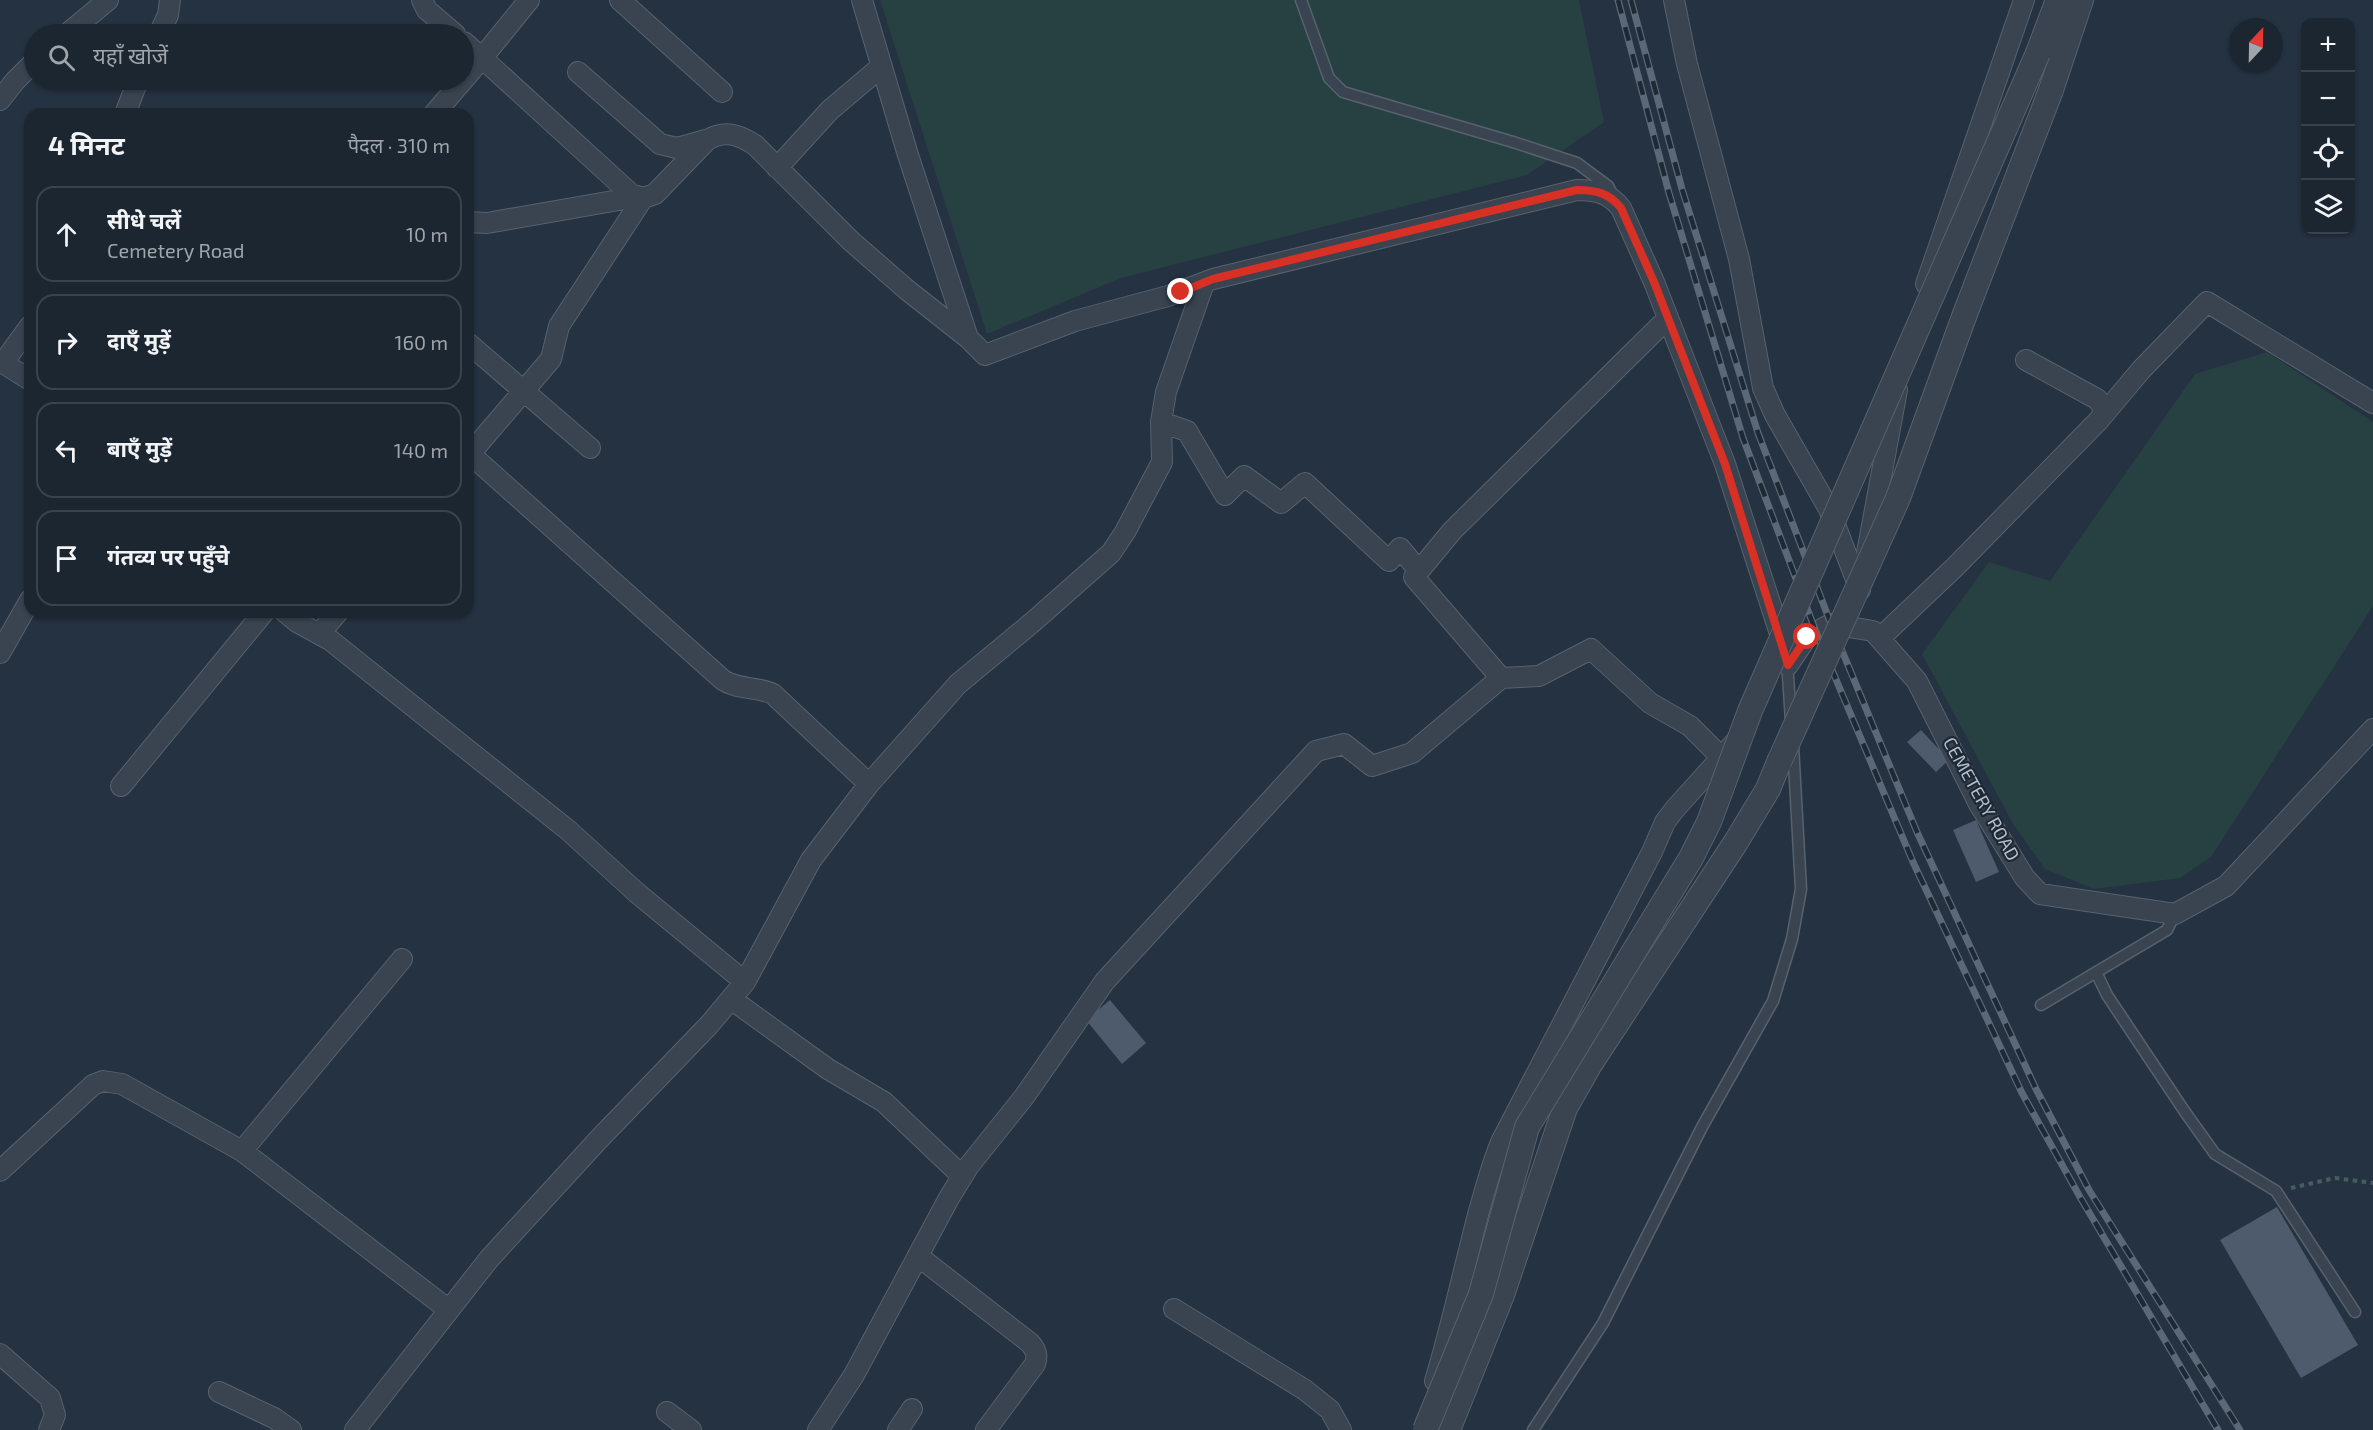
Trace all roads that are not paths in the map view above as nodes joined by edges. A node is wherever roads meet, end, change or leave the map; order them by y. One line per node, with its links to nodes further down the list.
1 (108, 0): 12 (street)
2 (170, 0): 13 (street)
3 (422, 0): 14 (street)
4 (529, 0): 16 (street)
5 (620, 0): 23 (street)
6 (862, 0): 17 (street)
7 (1301, 0): 30 (lane)
8 (1674, 0): 48 (street)
9 (2024, 0): 48 (street)
10 (2058, 0): 89 (street, bridge)
11 (2081, 0): 90 (street, bridge)
12 (79, 24)
13 (164, 24)
14 (443, 24)
15 (474, 51): 16 (street)
16 (482, 58): 18 (street); 29 (street)
17 (882, 66): 28 (street); 35 (street)
18 (474, 67)
19 (24, 72): 24 (street)
20 (578, 72): 27 (street)
21 (134, 90): 25 (street)
22 (455, 90): 26 (street)
23 (722, 92)
24 (0, 100)
25 (126, 108)
26 (439, 108)
27 (707, 140): 28 (street); 29 (street)
28 (777, 168): 35 (street)
29 (640, 197): 31 (street); 40 (street)
30 (1614, 199): 32 (street); 33 (street)
31 (474, 222)
32 (1204, 283): 35 (street); 43 (street)
33 (1668, 318): 47 (street); 57 (street)
34 (24, 333): 38 (street)
35 (968, 338)
36 (474, 348): 40 (street)
37 (2026, 360): 42 (street)
38 (1, 362): 39 (street)
39 (24, 376)
40 (524, 391): 44 (street); 45 (street)
41 (2373, 403): 42 (street)
42 (2103, 413): 55 (street)
43 (1161, 422): 47 (street); 61 (street)
44 (590, 448)
45 (474, 449)
46 (474, 459): 61 (street)
47 (1419, 571): 58 (street)
48 (1860, 590): 53 (street)
49 (24, 611): 56 (street)
50 (259, 618): 62 (street)
51 (294, 618): 54 (street)
52 (333, 618): 54 (street)
53 (1853, 627): 55 (street, CEMETERY ROAD); 57 (street, CEMETERY ROAD)
54 (319, 634): 66 (street)
55 (1880, 638): 63 (street, CEMETERY ROAD)
56 (0, 653)
57 (1786, 657): 60 (street, CEMETERY ROAD); 91 (lane)
58 (1502, 678): 60 (street); 71 (street)
59 (2373, 729): 63 (street)
60 (1721, 757): 88 (street, CEMETERY ROAD)
61 (869, 784): 66 (street)
62 (121, 786)
63 (2175, 914): 65 (lane)
64 (402, 959): 69 (street)
65 (2096, 972): 68 (lane); 75 (lane)
66 (745, 981): 67 (street)
67 (731, 999): 71 (street); 74 (street)
68 (2041, 1005)
69 (242, 1151): 70 (street); 74 (street)
70 (0, 1171)
71 (962, 1176): 72 (street)
72 (918, 1256): 84 (street); 86 (street)
73 (1174, 1309): 87 (street)
74 (448, 1310): 82 (street)
75 (2355, 1312)
76 (0, 1354): 80 (street)
77 (219, 1392): 81 (street)
78 (912, 1409): 85 (street)
79 (667, 1412): 83 (street)
80 (49, 1430)
81 (291, 1430)
82 (355, 1430)
83 (691, 1430)
84 (818, 1430)
85 (898, 1430)
86 (986, 1430)
87 (1341, 1430)
88 (1413, 1430)
89 (1425, 1430)
90 (1448, 1430)
91 (1533, 1430)

